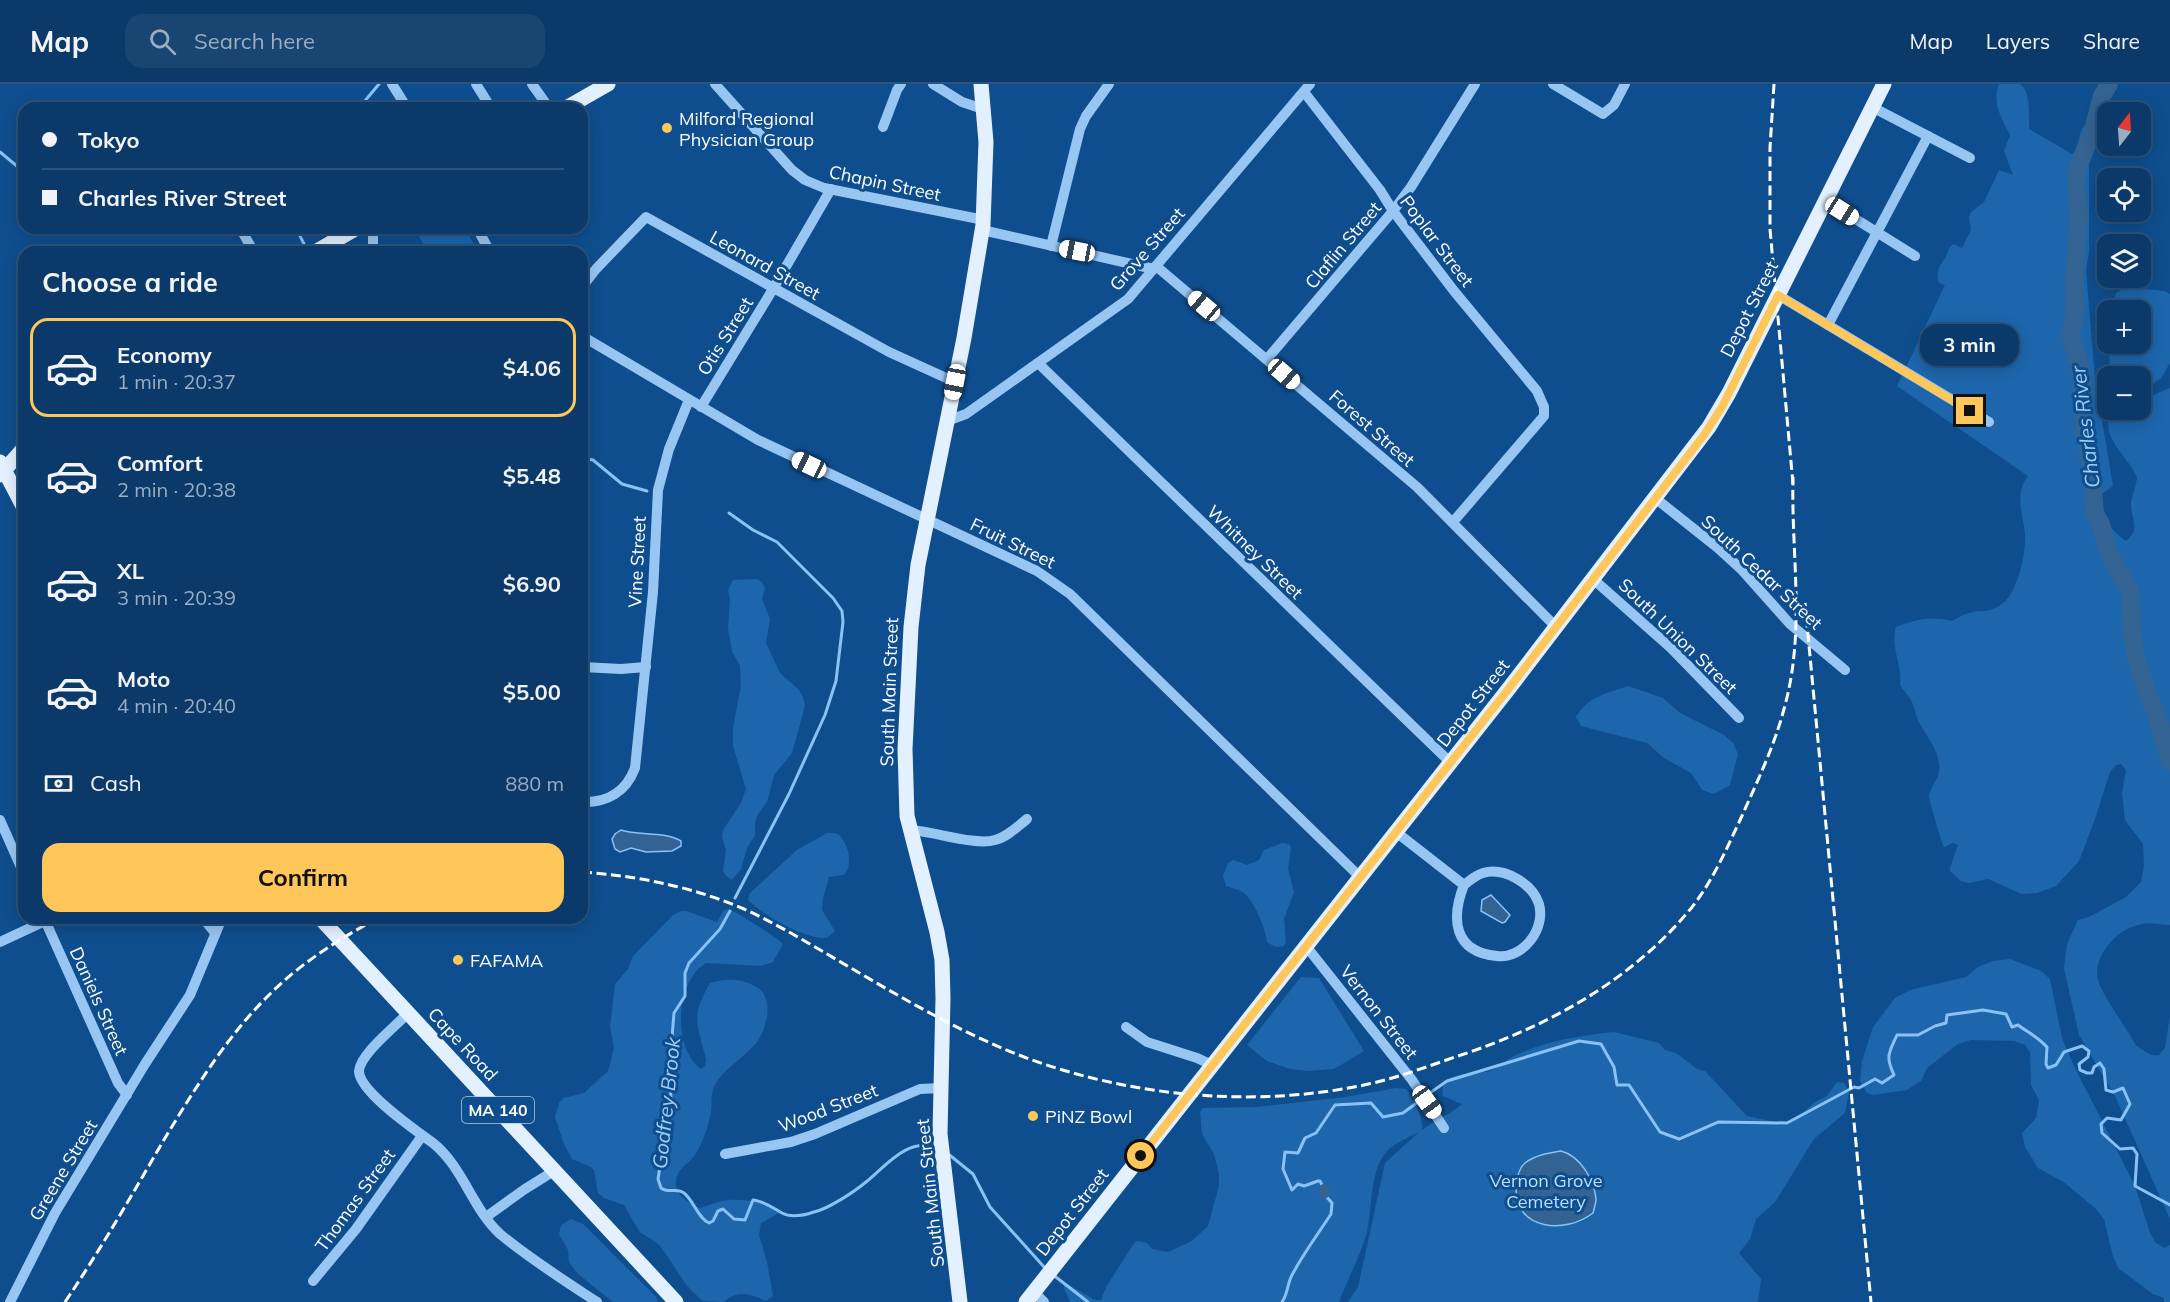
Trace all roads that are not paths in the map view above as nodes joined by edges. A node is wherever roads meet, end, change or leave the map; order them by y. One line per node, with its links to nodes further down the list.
1 (392, 84): 15 (street)
2 (476, 84): 16 (street)
3 (532, 84): 17 (street)
4 (608, 84): 18 (main road)
5 (715, 84): 24 (street, Chapin Street)
6 (901, 84): 21 (street)
7 (933, 84): 20 (street)
8 (981, 84): 20 (main road, South Main Street)
9 (1109, 84): 31 (street)
10 (1475, 84): 26 (street, Claflin Street)
11 (1553, 84): 12 (street)
12 (1625, 84)
13 (1884, 84): 19 (main road, Depot Street)
14 (1307, 88): 26 (street, Poplar Street); 33 (street, Grove Street)
15 (403, 102)
16 (487, 102)
17 (545, 102)
18 (576, 102)
19 (1872, 107): 22 (street); 25 (main road, Depot Street)
20 (983, 109): 27 (main road, South Main Street)
21 (883, 127)
22 (1928, 136): 23 (street); 28 (street)
23 (1970, 158)
24 (831, 189): 27 (street, Chapin Street); 35 (street, Otis Street)
25 (1825, 201): 28 (street); 36 (main road, Depot Street)
26 (1393, 211): 39 (street, Claflin Street); 51 (street, Poplar Street)
27 (983, 225): 31 (street, Forest Street); 41 (main road, South Main Street)
28 (1877, 232): 32 (street); 37 (street)
29 (338, 234): 30 (main road)
30 (322, 246)
31 (1051, 246): 33 (street, Forest Street)
32 (1915, 256)
33 (1155, 267): 39 (street, Forest Street); 40 (street, Grove Street)
34 (588, 280): 35 (street, Leonard Street)
35 (773, 289): 41 (street, Leonard Street); 43 (street, Otis Street)
36 (1778, 295): 37 (street); 49 (main road, Depot Street)
37 (1828, 325): 45 (street)
38 (588, 340): 42 (street, Fruit Street)
39 (1267, 359): 51 (street, Forest Street)
40 (1038, 363): 44 (street, Grove Street); 58 (street, Whitney Street)
41 (955, 382): 44 (main road, South Main Street)
42 (689, 400): 43 (street, Fruit Street); 55 (street, Vine Street)
43 (701, 407): 50 (street, Fruit Street)
44 (947, 421): 50 (main road, South Main Street)
45 (1989, 422)
46 (18, 453): 47 (main road)
47 (1, 469): 48 (main road)
48 (18, 498)
49 (1655, 498): 52 (main road, Depot Street); 56 (street, South Cedar Street)
50 (927, 520): 62 (main road, South Main Street); 65 (street, Fruit Street)
51 (1453, 522): 53 (street, Forest Street)
52 (1593, 579): 53 (main road, Depot Street); 57 (street, South Union Street)
53 (1556, 627): 58 (main road, Depot Street)
54 (588, 667): 55 (street)
55 (646, 667): 59 (street, Vine Street)
56 (1845, 670)
57 (1739, 718)
58 (1451, 763): 63 (main road, Depot Street)
59 (588, 801)
60 (1027, 819): 62 (street)
61 (0, 820): 64 (street)
62 (910, 830): 78 (main road, South Main Street)
63 (1396, 832): 65 (main road, Depot Street); 66 (street)
64 (18, 860)
65 (1360, 877): 74 (main road, Depot Street)
66 (1464, 885): 66 (street)
67 (37, 924): 73 (street)
68 (47, 924): 79 (street, Daniels Street)
69 (208, 924): 72 (street)
70 (219, 924): 72 (street, Greene Street)
71 (326, 924): 75 (main road, Cape Road / MA 140)
72 (215, 933): 79 (street, Greene Street)
73 (0, 942)
74 (1306, 946): 77 (main road, Depot Street); 80 (street, Vernon Street)
75 (408, 1012): 81 (street); 83 (main road, Cape Road / MA 140)
76 (1126, 1027): 77 (street)
77 (1212, 1065): 86 (main road, Depot Street)
78 (940, 1088): 82 (street, Wood Street); 90 (main road, South Main Street)
79 (127, 1095): 87 (street, Greene Street)
80 (1444, 1128)
81 (422, 1136): 84 (street); 85 (street, Thomas Street)
82 (725, 1154)
83 (554, 1171): 84 (street); 89 (main road, Cape Road / MA 140)
84 (486, 1217): 88 (street)
85 (313, 1281)
86 (1034, 1299)
87 (10, 1302)
88 (597, 1302)
89 (676, 1302)
90 (960, 1302)

